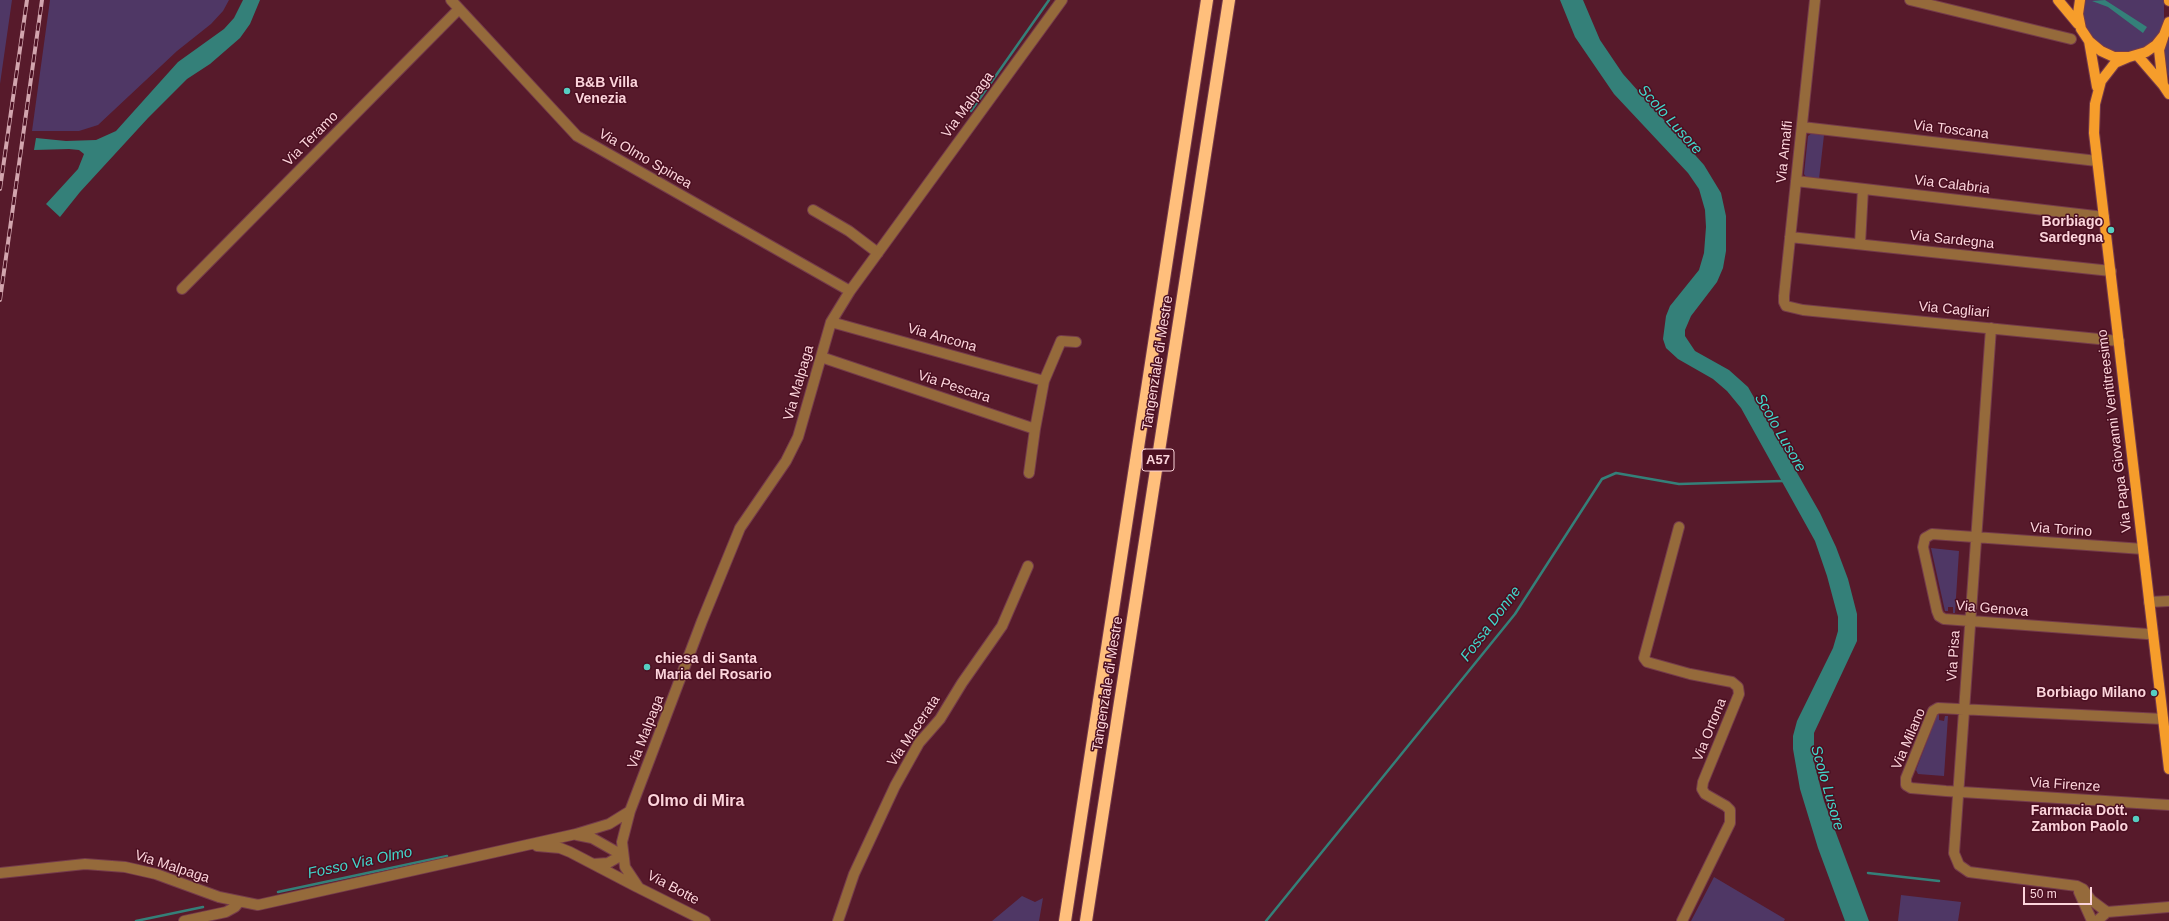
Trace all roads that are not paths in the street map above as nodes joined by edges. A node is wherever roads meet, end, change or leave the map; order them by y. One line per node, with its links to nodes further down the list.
1 (452, 0): 9 (street, Via Olmo Spinea)
2 (1062, 0): 27 (street, Via Malpaga)
3 (1207, 0): 67 (highway, Tangenziale di Mestre / A57)
4 (1229, 0): 68 (highway, Tangenziale di Mestre / A57)
5 (1815, 0): 19 (street, Via Amalfi)
6 (1910, 0): 13 (street)
7 (2058, 0): 11 (main road)
8 (2080, 0): 11 (main road)
9 (459, 9): 29 (street, Via Teramo); 30 (street, Via Olmo Spinea)
10 (2169, 22): 12 (main road)
11 (2081, 29): 14 (main road)
12 (2164, 35): 15 (main road, Via Papa Giovanni Ventitreesimo); 16 (main road)
13 (2070, 39)
14 (2089, 41): 15 (main road); 17 (main road, Via Papa Giovanni Ventitreesimo)
15 (2133, 57): 16 (main road); 17 (main road, Via Papa Giovanni Ventitreesimo)
16 (2164, 85): 18 (main road)
17 (2097, 90): 20 (main road, Via Papa Giovanni Ventitreesimo)
18 (2169, 94)
19 (1802, 127): 20 (street, Via Toscana); 21 (street, Via Amalfi)
20 (2097, 161): 24 (main road, Via Papa Giovanni Ventitreesimo)
21 (1796, 182): 22 (street, Via Calabria); 25 (street, Via Amalfi)
22 (1863, 189): 24 (street, Via Calabria); 26 (street)
23 (813, 210): 27 (street)
24 (2104, 216): 28 (main road, Via Papa Giovanni Ventitreesimo)
25 (1790, 237): 26 (street, Via Sardegna); 31 (street, Via Amalfi)
26 (1860, 244): 28 (street, Via Sardegna)
27 (878, 253): 30 (street, Via Malpaga)
28 (2110, 271): 34 (main road, Via Papa Giovanni Ventitreesimo)
29 (182, 289)
30 (850, 292): 32 (street, Via Malpaga)
31 (1786, 306): 33 (street, Via Cagliari)
32 (832, 322): 36 (street, Via Malpaga); 37 (street, Via Ancona)
33 (1990, 328): 34 (street, Via Cagliari); 41 (street, Via Pisa)
34 (2119, 341): 42 (main road, Via Papa Giovanni Ventitreesimo)
35 (1076, 342): 37 (street)
36 (821, 357): 38 (street, Via Pescara); 53 (street, Via Malpaga)
37 (1044, 381): 38 (street)
38 (1036, 429): 39 (street)
39 (1029, 473)
40 (1679, 527): 69 (street, Via Ortona)
41 (1976, 537): 42 (street, Via Torino); 46 (street, Via Pisa); 46 (street, Via Genova)
42 (2143, 549): 45 (main road, Via Papa Giovanni Ventitreesimo)
43 (1028, 566): 66 (street, Via Macerata)
44 (2169, 601): 45 (street)
45 (2149, 602): 47 (main road, Via Papa Giovanni Ventitreesimo)
46 (1970, 622): 47 (street, Via Genova); 48 (street, Via Pisa)
47 (2153, 633): 49 (main road, Via Papa Giovanni Ventitreesimo)
48 (1964, 709): 49 (street, Via Milano); 51 (street, Via Pisa); 51 (street, Via Milano)
49 (2163, 720): 50 (main road, Via Papa Giovanni Ventitreesimo)
50 (2169, 769)
51 (1959, 792): 52 (street, Via Firenze); 59 (street, Via Pisa)
52 (2169, 805)
53 (630, 811): 54 (street, Via Malpaga); 56 (street, Via Malpaga)
54 (576, 834): 55 (street, Via Malpaga); 56 (street, Via Malpaga)
55 (531, 845): 57 (street, Via Malpaga); 61 (street, Via Malpaga)
56 (622, 855): 57 (street); 60 (street, Via Botte)
57 (591, 863): 60 (street, Via Malpaga)
58 (0, 873): 61 (street, Via Malpaga)
59 (2076, 886): 63 (street); 70 (street)
60 (639, 888): 65 (street, Via Botte)
61 (239, 902): 64 (street)
62 (2169, 907): 63 (street)
63 (2107, 912): 71 (street)
64 (184, 921)
65 (704, 921)
66 (838, 921)
67 (1064, 921)
68 (1086, 921)
69 (1682, 921)
70 (2092, 921)
71 (2097, 921)

